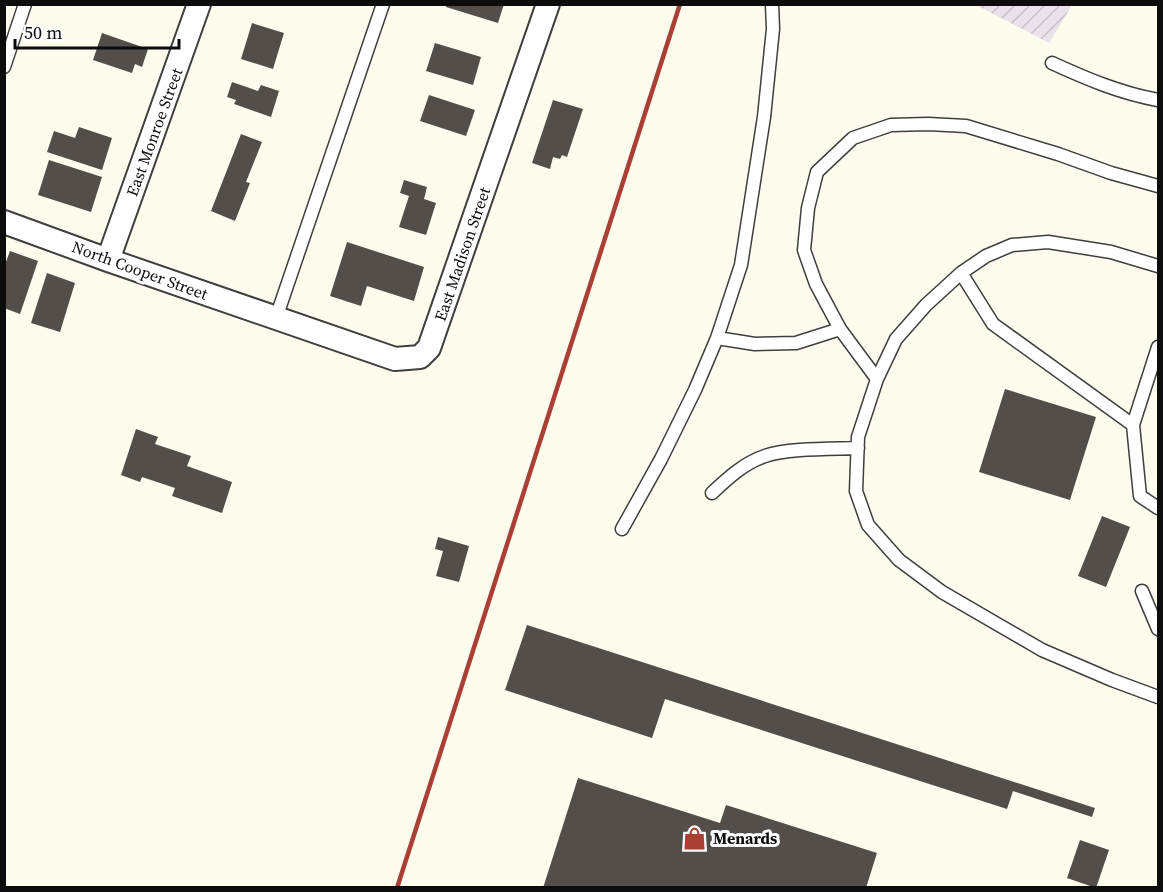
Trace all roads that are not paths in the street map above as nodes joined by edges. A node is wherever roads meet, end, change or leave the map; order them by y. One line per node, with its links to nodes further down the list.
1 (25, 4): 7 (lane)
2 (200, 4): 11 (street, East Monroe Street)
3 (383, 4): 14 (lane)
4 (548, 4): 14 (street, East Madison Street)
5 (772, 4): 16 (lane)
6 (1052, 63): 8 (lane)
7 (4, 67)
8 (1158, 100)
9 (1158, 186): 15 (lane)
10 (4, 222): 11 (street, North Cooper Street)
11 (108, 260): 14 (street, North Cooper Street)
12 (1158, 266): 13 (lane)
13 (961, 273): 18 (lane); 19 (lane)
14 (276, 318)
15 (840, 329): 16 (lane); 18 (lane)
16 (717, 338): 23 (lane)
17 (1158, 347): 19 (lane)
18 (877, 379): 20 (lane)
19 (1133, 425): 22 (lane)
20 (858, 448): 21 (lane); 26 (lane)
21 (712, 493)
22 (1158, 508)
23 (622, 529)
24 (1142, 591): 25 (lane)
25 (1158, 628)
26 (1158, 697)

